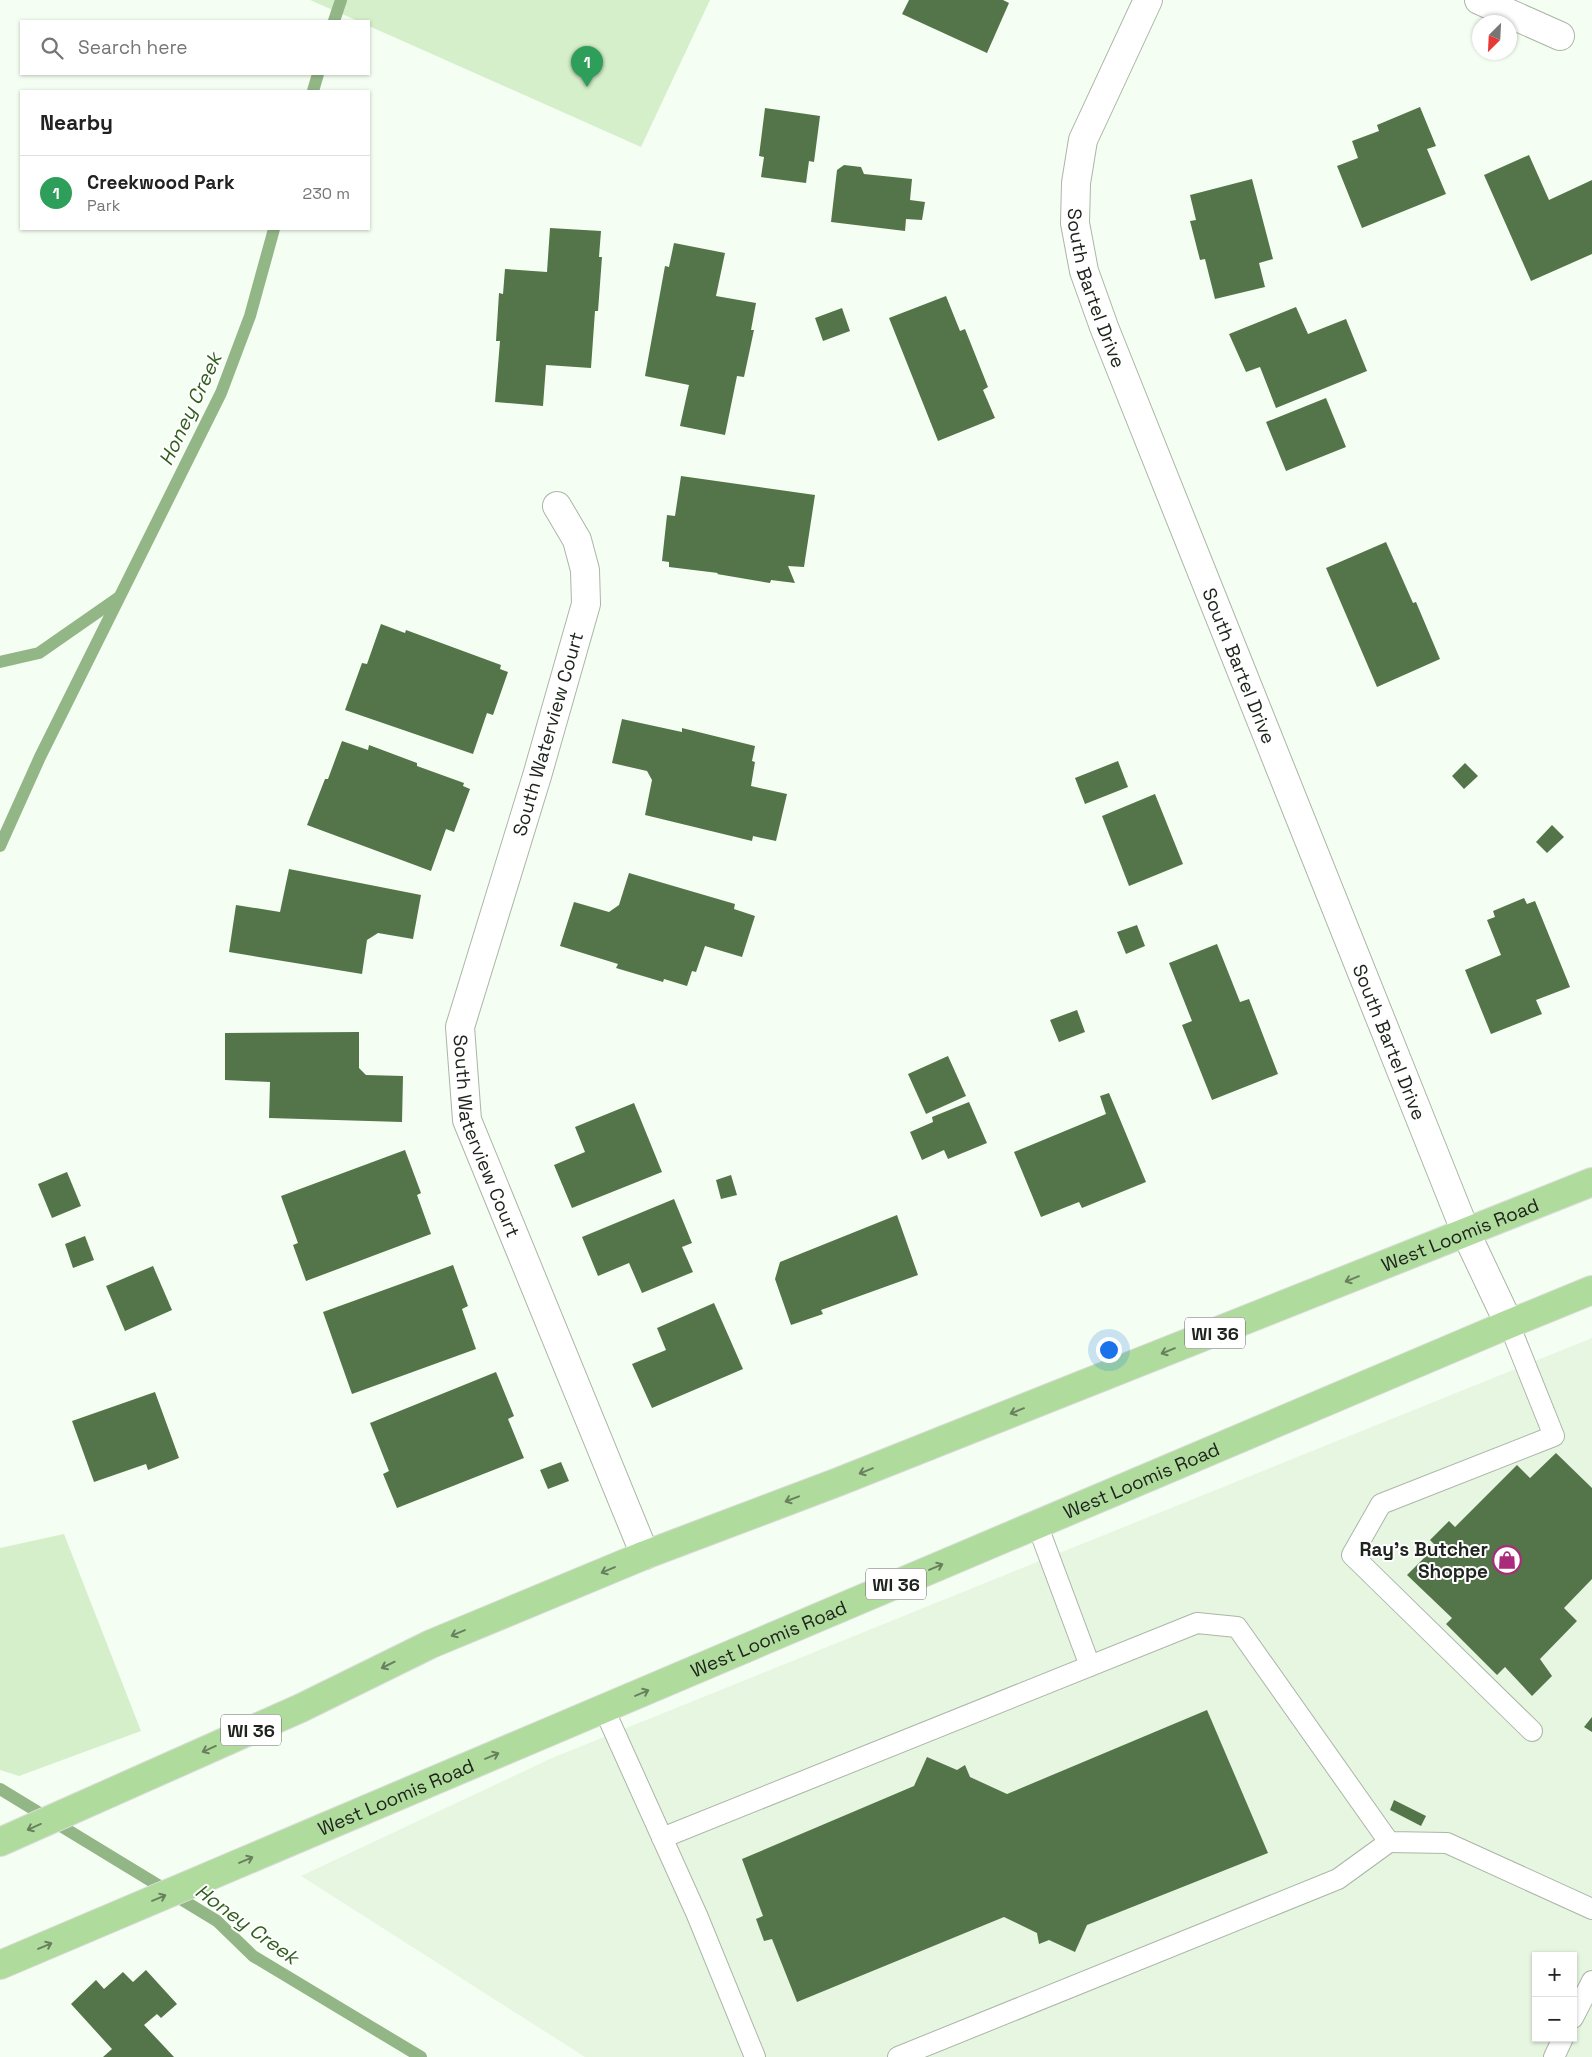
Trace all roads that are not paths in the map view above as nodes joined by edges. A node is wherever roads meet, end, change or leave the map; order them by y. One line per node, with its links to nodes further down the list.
1 (1148, 0): 6 (street, South Bartel Drive)
2 (1479, 0): 3 (street)
3 (1560, 36)
4 (557, 506): 10 (street, South Waterview Court)
5 (1592, 1182): 6 (main road, West Loomis Road / WI 36)
6 (1466, 1233): 8 (street, South Bartel Drive); 10 (main road, West Loomis Road / WI 36, one-way to 10)
7 (1592, 1290): 8 (main road, West Loomis Road / WI 36)
8 (1509, 1324): 9 (main road, West Loomis Road / WI 36); 13 (lane)
9 (1037, 1524): 11 (lane); 12 (main road, West Loomis Road / WI 36, one-way to 9)
10 (644, 1555): 15 (main road, West Loomis Road / WI 36, one-way to 15)
11 (1090, 1666): 14 (lane); 16 (lane)
12 (604, 1709): 14 (lane); 18 (main road, West Loomis Road / WI 36, one-way to 12)
13 (1532, 1732)
14 (662, 1838): 22 (lane)
15 (0, 1842)
16 (1389, 1842): 17 (lane); 23 (lane)
17 (1592, 1909)
18 (0, 1965)
19 (1592, 1981): 20 (lane)
20 (1577, 2010)
21 (1561, 2042): 24 (lane)
22 (755, 2057)
23 (898, 2057)
24 (1554, 2057)

